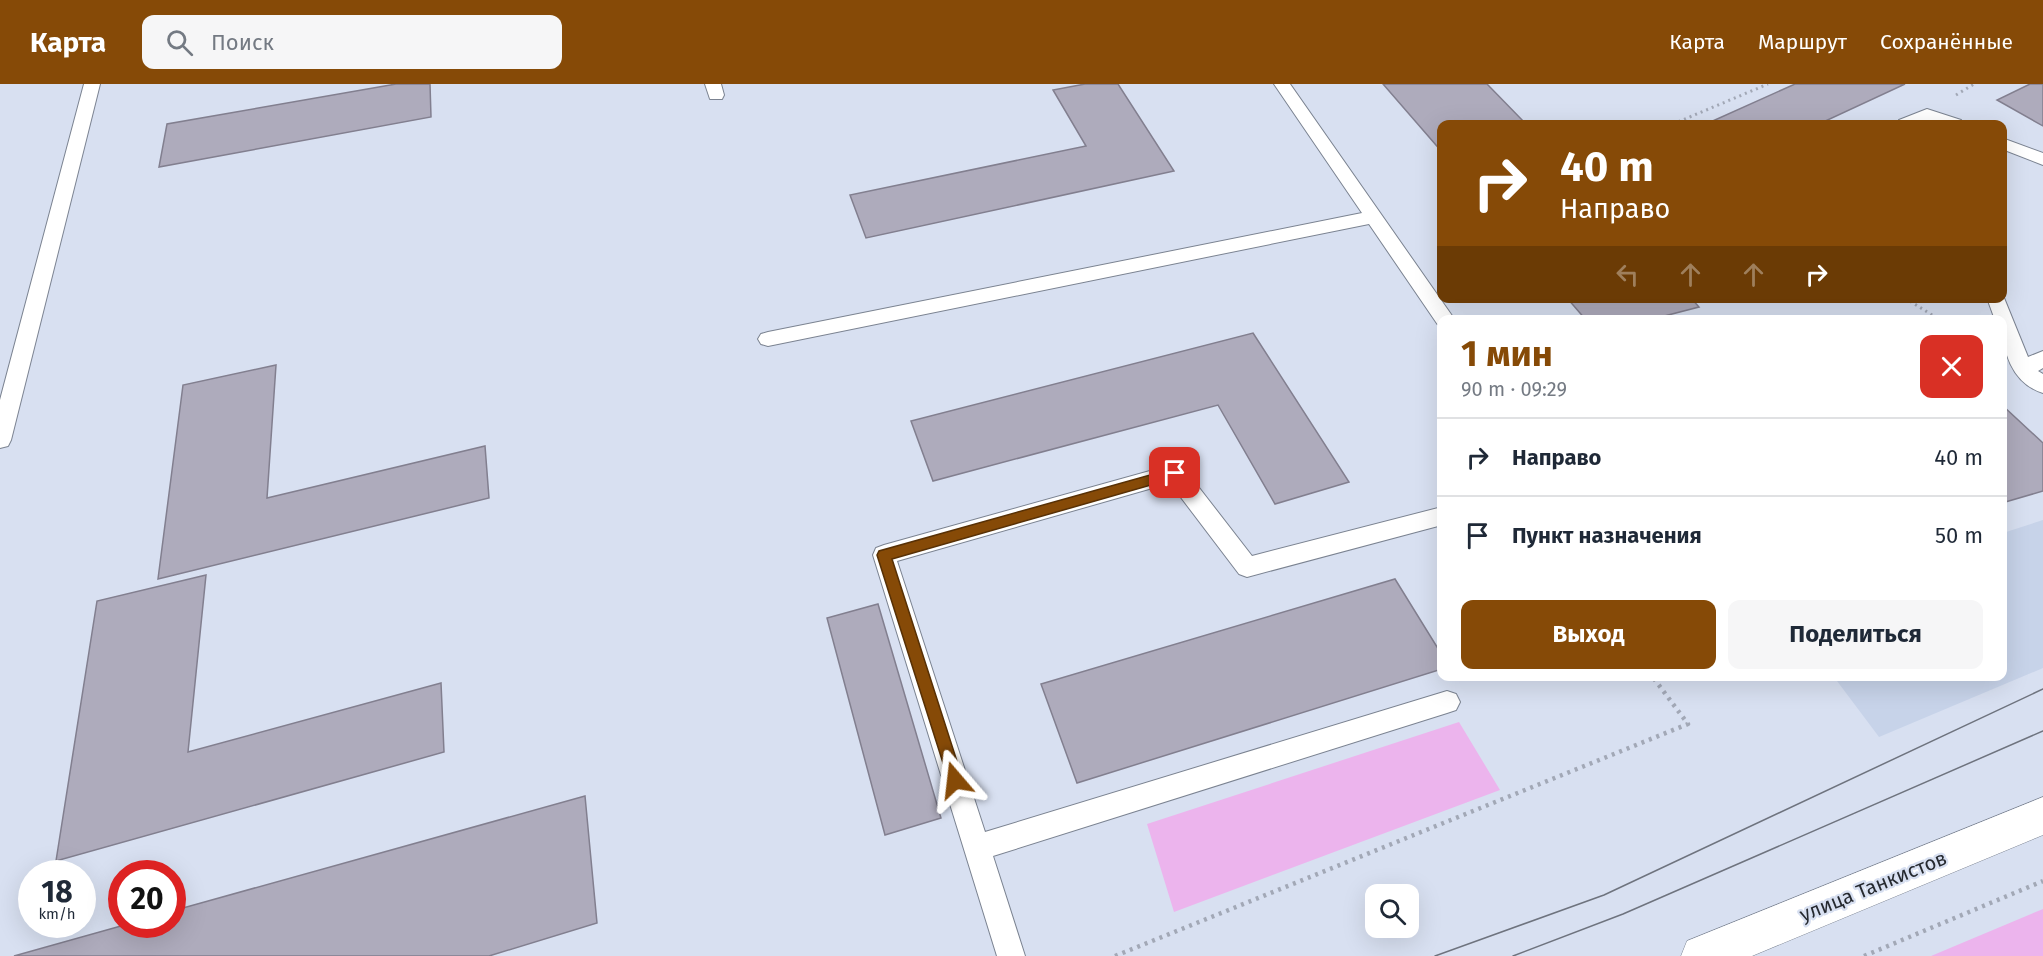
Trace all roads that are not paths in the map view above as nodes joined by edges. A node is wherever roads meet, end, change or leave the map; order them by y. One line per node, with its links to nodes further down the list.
1 (93, 84): 14 (lane)
2 (1282, 84): 7 (lane)
3 (1914, 120): 4 (lane)
4 (1944, 120)
5 (2007, 145): 6 (lane)
6 (2043, 159)
7 (1373, 217): 8 (lane); 10 (lane)
8 (1442, 315)
9 (2007, 325): 12 (lane)
10 (768, 339)
11 (2043, 358): 12 (lane)
12 (2024, 370): 13 (lane)
13 (2043, 385)
14 (0, 440)
15 (1437, 517): 18 (lane)
16 (1447, 702): 18 (lane)
17 (2043, 816): 20 (main road, улица Танкистов)
18 (977, 848): 19 (lane)
19 (1011, 956)
20 (1702, 956)

